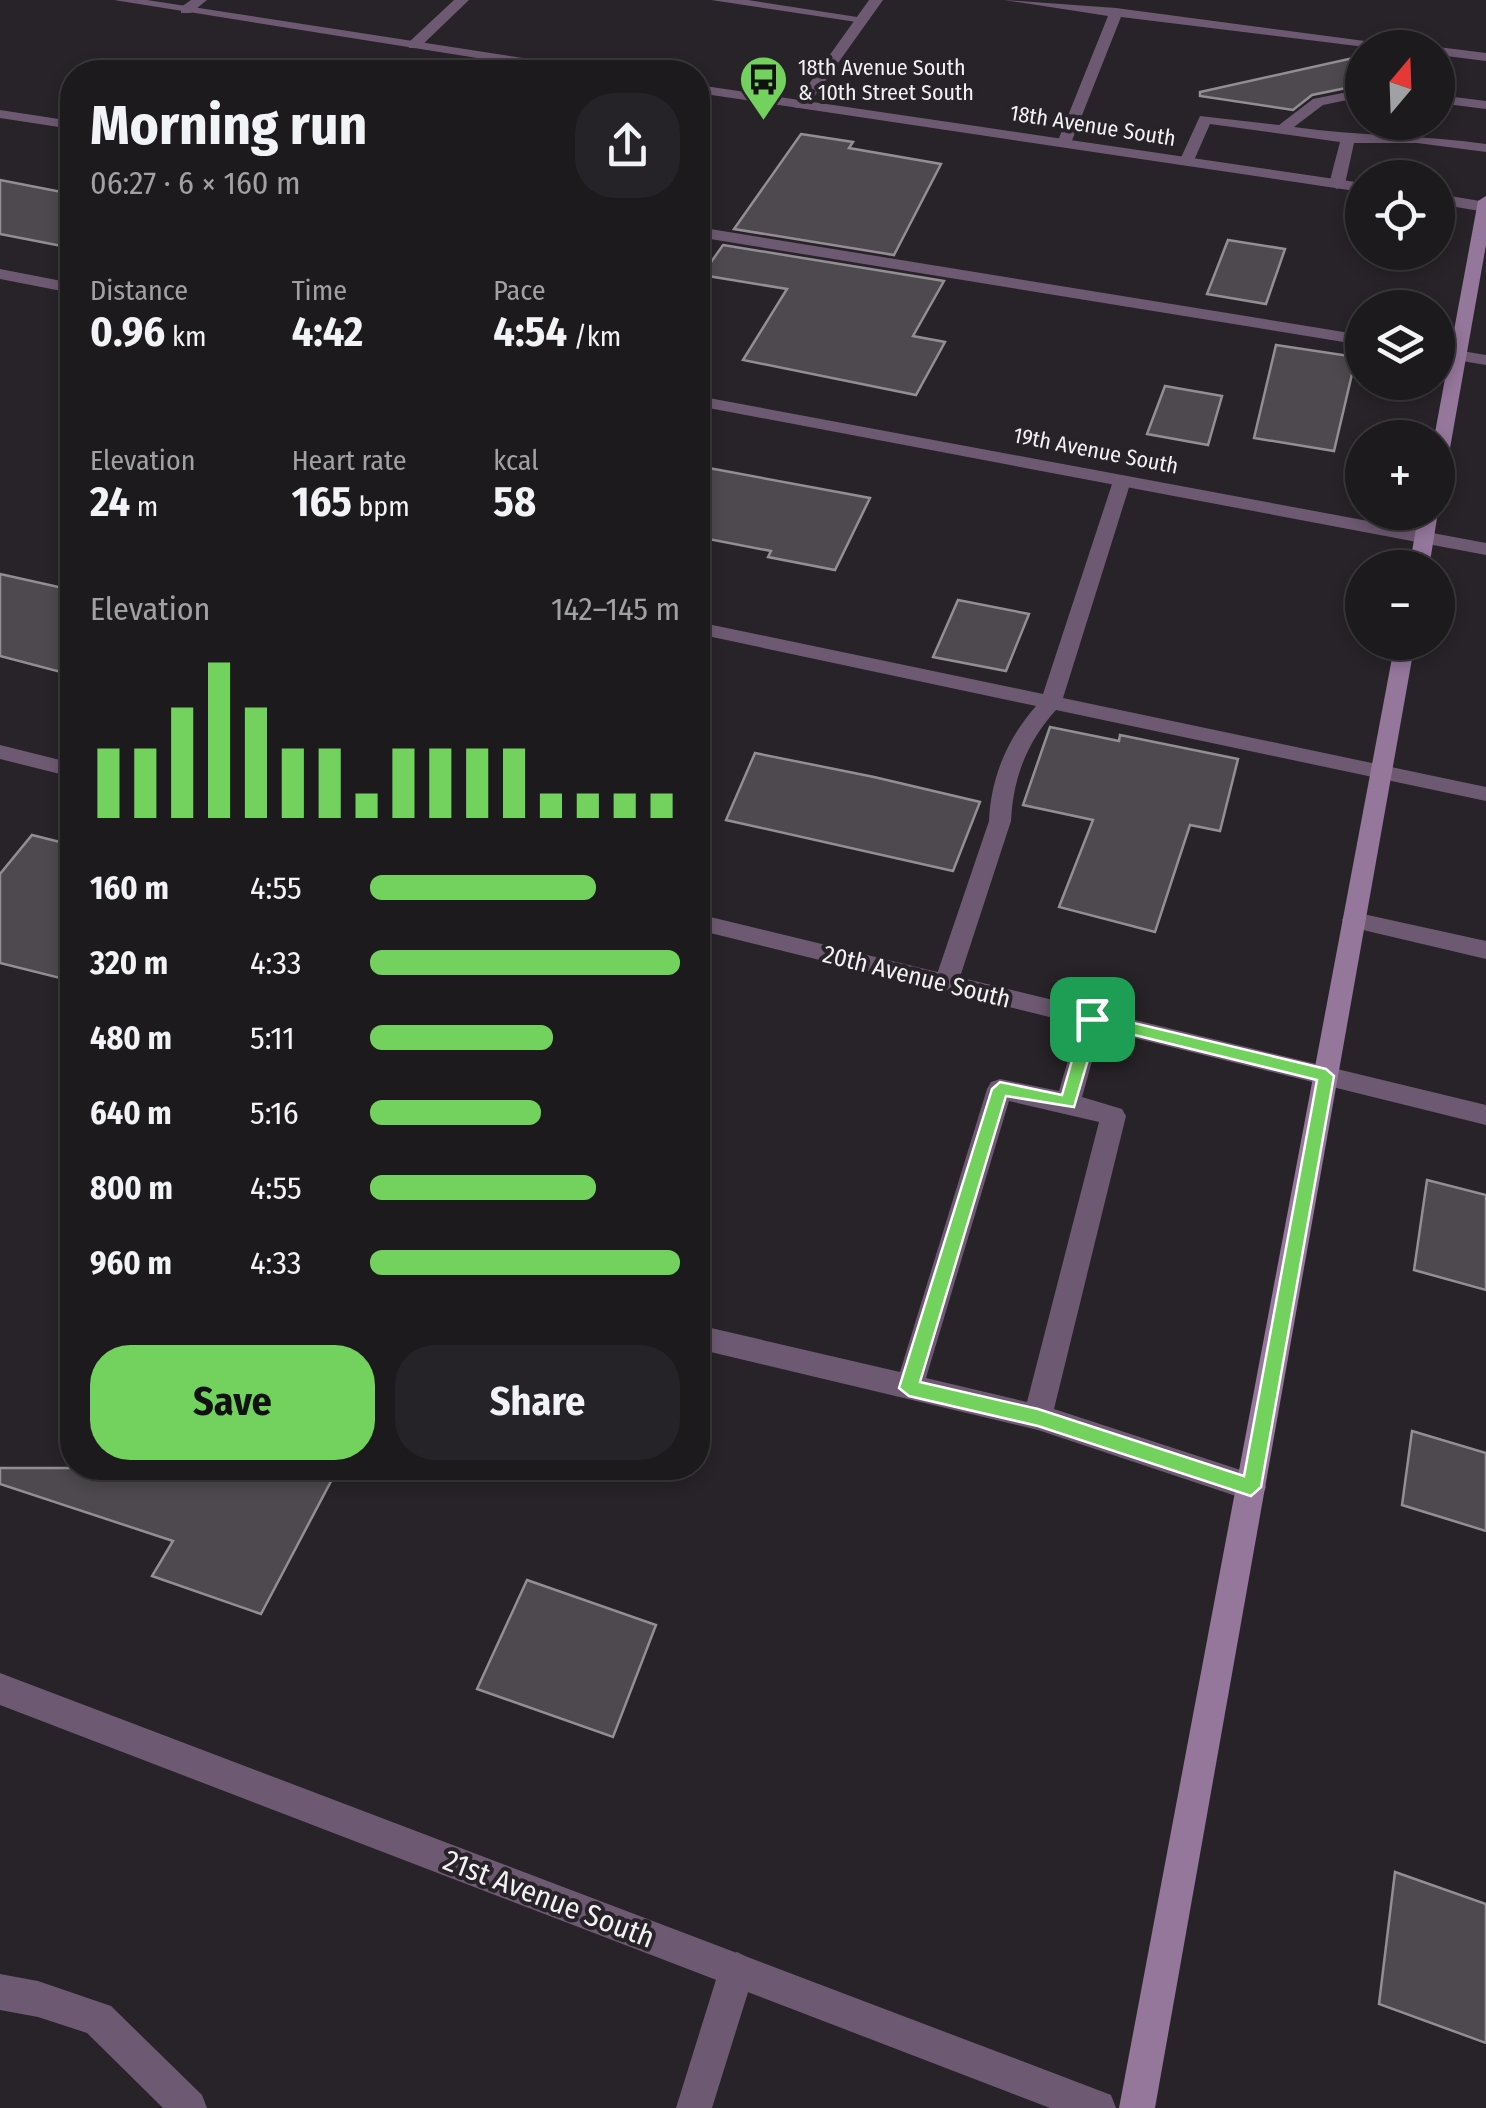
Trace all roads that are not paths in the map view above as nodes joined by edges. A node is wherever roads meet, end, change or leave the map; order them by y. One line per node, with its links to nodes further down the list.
1 (121, 0): 8 (street)
2 (200, 0): 8 (street)
3 (462, 0): 12 (street)
4 (718, 0): 10 (street)
5 (876, 0): 10 (street)
6 (1012, 0): 7 (street)
7 (1070, 3): 9 (street)
8 (186, 10): 12 (street)
9 (1116, 12): 11 (street); 27 (street)
10 (862, 19): 19 (street)
11 (1345, 40)
12 (414, 46): 15 (street)
13 (1455, 53): 14 (street)
14 (1486, 57)
15 (508, 60)
16 (710, 91): 19 (street, 18th Avenue South)
17 (1345, 95): 23 (street)
18 (1455, 101): 20 (street)
19 (801, 105): 27 (street, 18th Avenue South)
20 (1486, 106)
21 (0, 114): 22 (street)
22 (60, 124)
23 (1282, 130): 24 (street); 29 (street)
24 (1345, 140)
25 (1348, 140): 30 (street)
26 (1425, 140): 28 (street)
27 (1064, 142): 29 (street, 18th Avenue South)
28 (1486, 148)
29 (1187, 162): 30 (street, 18th Avenue South)
30 (1337, 184): 31 (street, 18th Avenue South)
31 (1345, 185)
32 (1455, 201): 33 (street)
33 (1486, 205): 39 (main road)
34 (710, 234): 37 (street)
35 (0, 274): 36 (street)
36 (60, 286)
37 (1345, 337)
38 (1455, 355): 39 (street)
39 (1458, 355): 40 (street); 42 (main road)
40 (1486, 360)
41 (710, 404): 43 (street, 19th Avenue South)
42 (1446, 420)
43 (1122, 481): 45 (street, 19th Avenue South); 50 (street)
44 (1425, 530): 45 (main road)
45 (1424, 537): 46 (street, 19th Avenue South); 47 (main road)
46 (1486, 548)
47 (1422, 550)
48 (710, 631): 50 (street)
49 (1403, 660): 53 (main road)
50 (1051, 702): 53 (street); 58 (street)
51 (0, 752): 52 (street)
52 (60, 767)
53 (1382, 771): 54 (street); 55 (main road)
54 (1486, 794)
55 (1354, 920): 57 (street); 60 (main road)
56 (710, 925): 58 (street, 20th Avenue South)
57 (1486, 950)
58 (946, 983): 59 (street, 20th Avenue South)
59 (1092, 1019): 60 (street, 20th Avenue South); 61 (street)
60 (1326, 1076): 62 (street, 20th Avenue South); 66 (main road)
61 (1068, 1103): 64 (street); 65 (street)
62 (1486, 1115)
63 (710, 1340): 64 (street)
64 (909, 1388): 65 (street)
65 (1038, 1417): 66 (street)
66 (1251, 1487): 73 (main road)
67 (0, 1689): 68 (street, 21st Avenue South)
68 (737, 1970): 71 (street); 72 (street, 21st Avenue South)
69 (0, 1992): 70 (street)
70 (189, 2108)
71 (694, 2108)
72 (1098, 2108)
73 (1137, 2108)

